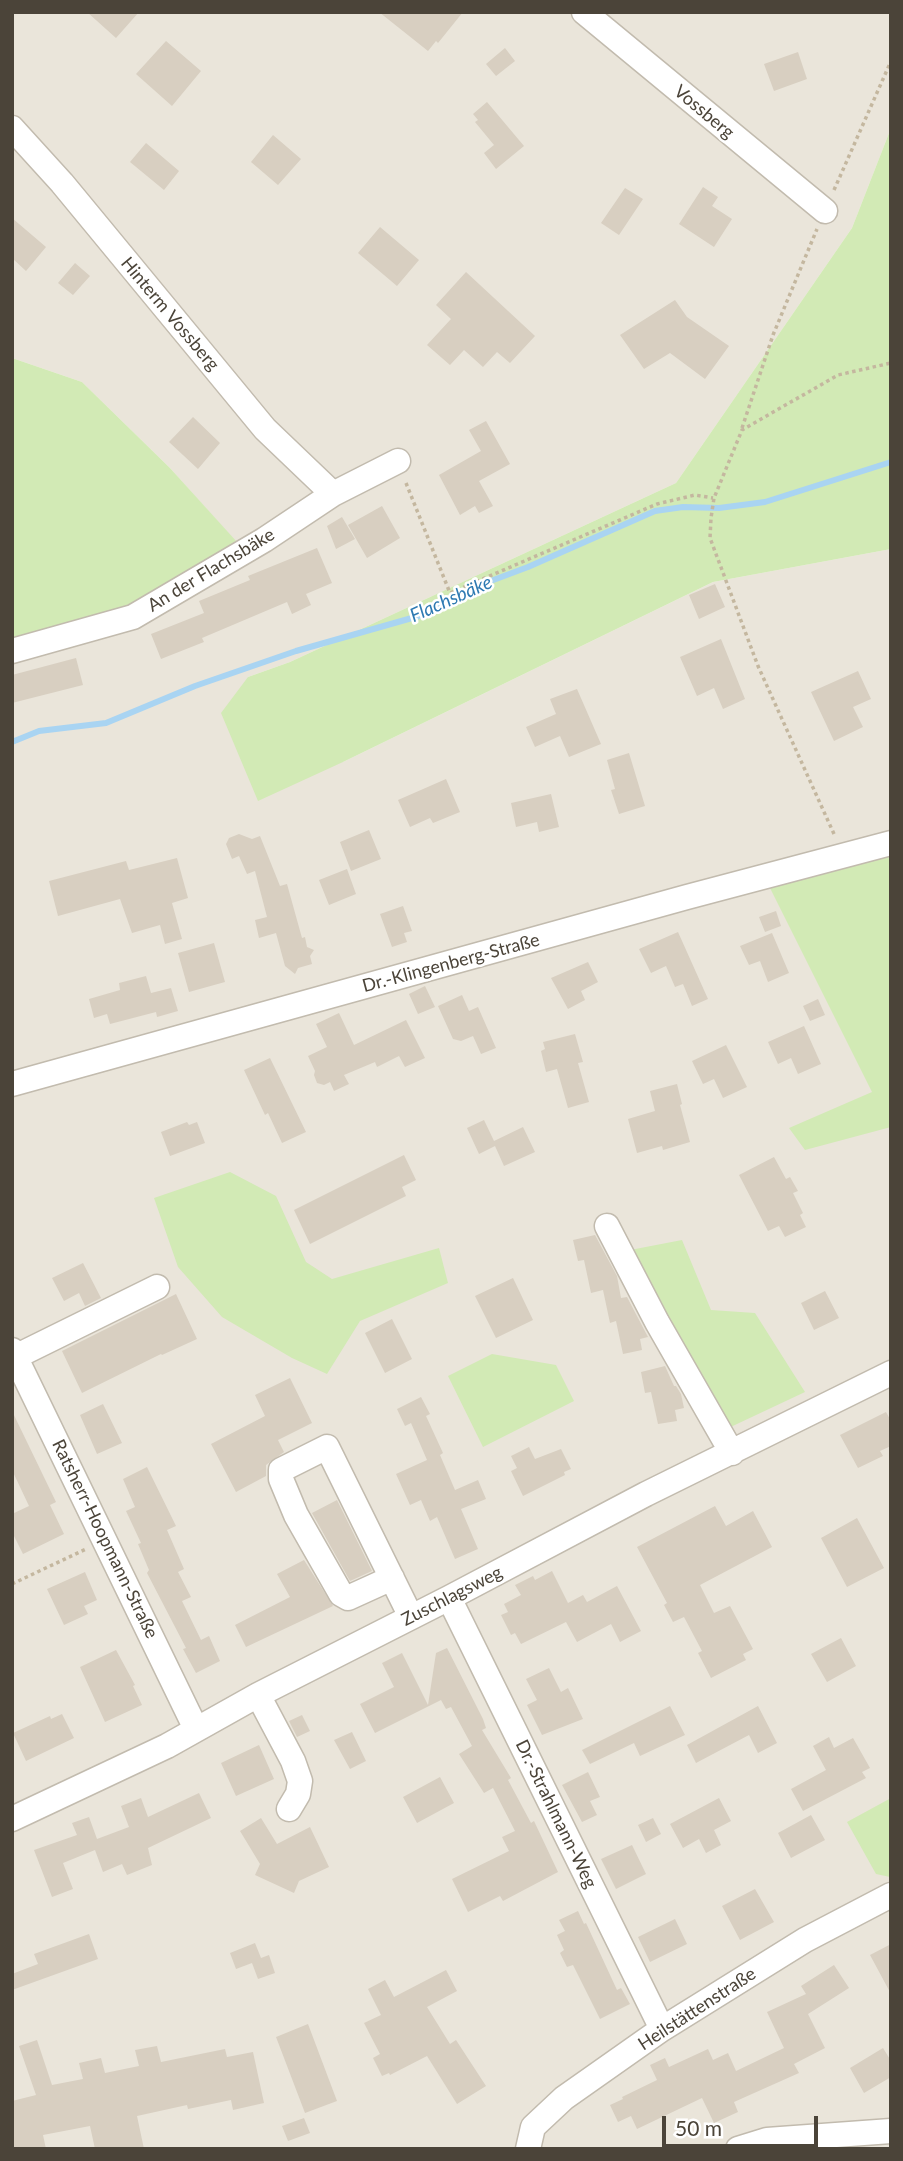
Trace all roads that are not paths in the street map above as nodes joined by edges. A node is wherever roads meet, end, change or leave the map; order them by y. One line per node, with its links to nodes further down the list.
1 (583, 12): 3 (street, Vossberg)
2 (12, 128): 5 (street, Hinterm Vossberg)
3 (825, 211)
4 (398, 461): 5 (street, An der Flachsbäke)
5 (333, 494): 6 (street, An der Flachsbäke)
6 (12, 652)
7 (891, 843): 8 (street, Dr.-Klingenberg-Straße)
8 (12, 1084)
9 (607, 1226): 13 (street)
10 (157, 1287): 11 (street)
11 (14, 1353): 18 (street, Ratsherr-Hoopmann-Straße)
12 (891, 1373): 13 (street, Zuschlagsweg)
13 (732, 1453): 15 (street, Zuschlagsweg)
14 (392, 1578): 14 (street); 16 (street)
15 (449, 1598): 16 (street, Zuschlagsweg); 22 (street, Dr.-Strahlmann-Weg)
16 (411, 1617): 17 (street, Zuschlagsweg)
17 (258, 1695): 18 (street, Zuschlagsweg); 19 (street)
18 (196, 1730): 20 (street, Zuschlagsweg)
19 (289, 1809)
20 (12, 1819)
21 (891, 1895): 22 (street, Heilstättenstraße)
22 (663, 2029): 24 (street, Heilstättenstraße)
23 (891, 2131): 25 (street)
24 (528, 2149)
25 (738, 2149)

